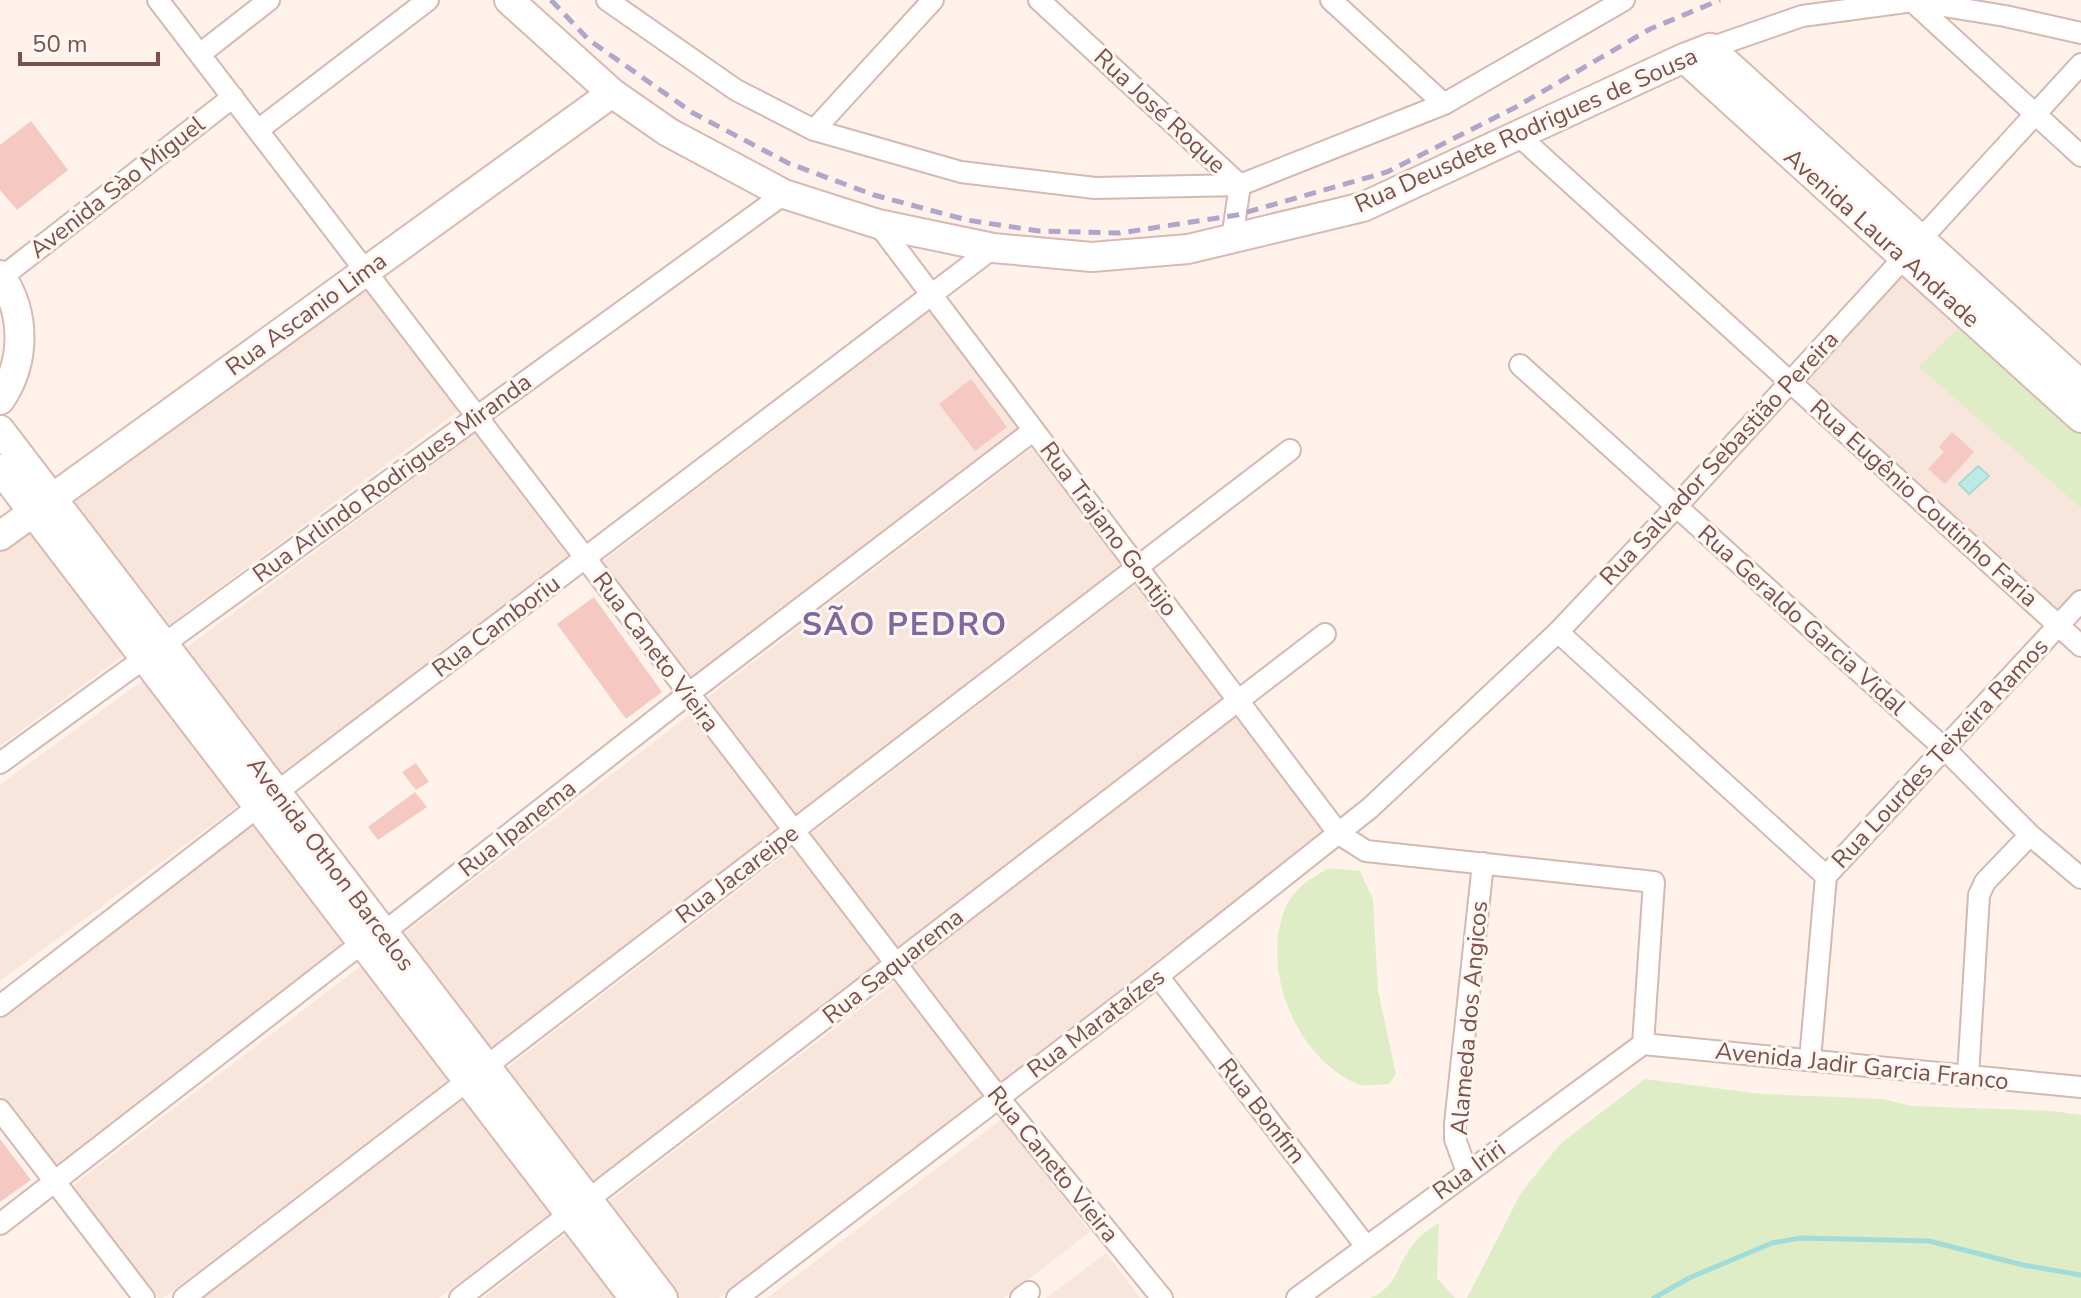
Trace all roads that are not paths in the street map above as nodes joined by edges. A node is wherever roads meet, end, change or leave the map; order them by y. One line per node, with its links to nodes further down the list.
1 (158, 0): 13 (street, Rua Caneto Vieira)
2 (269, 0): 13 (street)
3 (428, 0): 19 (street)
4 (509, 0): 15 (street, Rua Deusdete Rodrigues de Sousa)
5 (607, 0): 20 (street)
6 (933, 0): 20 (street)
7 (1039, 0): 23 (street, Rua José Roque)
8 (1331, 0): 17 (street)
9 (1624, 0): 17 (street)
10 (1913, 1): 11 (street, Rua Deusdete Rodrigues de Sousa); 12 (street, Rua Deusdete Rodrigues de Sousa); 18 (street)
11 (2081, 33)
12 (1697, 53): 21 (street, Rua Deusdete Rodrigues de Sousa); 28 (street, Avenida Laura Andrade)
13 (200, 54): 16 (street, Rua Caneto Vieira)
14 (2081, 64): 18 (street, Rua Salvador Sebastião Pereira)
15 (612, 93): 24 (street, Rua Deusdete Rodrigues de Sousa); 29 (street, Rua Ascanio Lima)
16 (233, 97): 19 (street, Rua Caneto Vieira); 30 (street, Avenida Sào Miguel)
17 (1444, 104): 23 (street)
18 (2035, 114): 22 (street); 28 (street, Rua Salvador Sebastião Pereira)
19 (258, 130): 29 (street, Rua Caneto Vieira)
20 (814, 130): 23 (street)
21 (1518, 135): 26 (street, Rua Deusdete Rodrigues de Sousa); 33 (street, Rua Eugênio Coutinho Faria)
22 (2081, 156)
23 (1240, 185): 26 (street, Rua José Roque)
24 (784, 194): 25 (street, Rua Deusdete Rodrigues de Sousa); 36 (street, Rua Arlindo Rodrigues Miranda)
25 (878, 224): 27 (street, Rua Deusdete Rodrigues de Sousa); 31 (street, Rua Trajano Gontijo)
26 (1232, 239): 27 (street, Rua Deusdete Rodrigues de Sousa)
27 (993, 248): 31 (street, Rua Camboriu)
28 (1912, 249): 33 (street, Rua Salvador Sebastião Pereira); 34 (street, Avenida Laura Andrade); 37 (street, Avenida Laura Andrade)
29 (366, 271): 36 (street, Rua Caneto Vieira); 42 (street, Rua Ascanio Lima)
30 (1, 276): 35 (street, Avenida Sào Miguel)
31 (932, 295): 39 (street, Rua Trajano Gontijo); 45 (street, Rua Camboriu)
32 (1520, 365): 43 (street, Rua Geraldo Garcia Vidal)
33 (1791, 382): 43 (street, Rua Salvador Sebastião Pereira); 48 (street, Rua Eugênio Coutinho Faria)
34 (2081, 385)
35 (0, 400)
36 (478, 416): 45 (street, Rua Caneto Vieira); 52 (street, Rua Arlindo Rodrigues Miranda)
37 (2081, 418)
38 (0, 430): 42 (street, Avenida Othon Barcelos)
39 (1034, 430): 46 (street, Rua Trajano Gontijo); 53 (street, Rua Ipanema)
40 (1290, 450): 46 (street, Rua Jacareipe)
41 (0, 469): 42 (street, Avenida Othon Barcelos)
42 (43, 505): 44 (street, Rua Ascanio Lima); 52 (street, Avenida Othon Barcelos)
43 (1676, 507): 49 (street, Rua Salvador Sebastião Pereira); 55 (street, Rua Geraldo Garcia Vidal)
44 (0, 536)
45 (585, 558): 53 (street, Rua Caneto Vieira); 57 (street, Rua Camboriu)
46 (1138, 567): 54 (street, Rua Trajano Gontijo); 58 (street, Rua Jacareipe)
47 (2081, 601): 48 (street, Rua Lourdes Teixeira Ramos)
48 (2058, 625): 51 (street, Rua Eugênio Coutinho Faria); 55 (street, Rua Lourdes Teixeira Ramos)
49 (1558, 632): 59 (street, Rua Salvador Sebastião Pereira); 62 (street)
50 (1325, 634): 54 (street, Rua Saquarema)
51 (2081, 646)
52 (154, 651): 56 (street, Rua Arlindo Rodrigues Miranda); 57 (street, Avenida Othon Barcelos)
53 (688, 694): 58 (street, Rua Caneto Vieira); 64 (street, Rua Ipanema)
54 (1239, 700): 59 (street, Rua Trajano Gontijo); 65 (street, Rua Saquarema)
55 (1945, 749): 60 (street, Rua Geraldo Garcia Vidal); 62 (street, Rua Lourdes Teixeira Ramos)
56 (0, 763)
57 (268, 800): 64 (street, Avenida Othon Barcelos); 67 (street, Rua Camboriu)
58 (793, 831): 65 (street, Rua Caneto Vieira); 70 (street, Rua Jacareipe)
59 (1339, 834): 61 (street); 66 (street, Rua Marataízes)
60 (2030, 835): 63 (street, Rua Geraldo Garcia Vidal); 71 (street)
61 (1483, 863): 68 (street); 75 (street, Alameda dos Angicos)
62 (1826, 876): 69 (street, Rua Lourdes Teixeira Ramos)
63 (2081, 878)
64 (373, 938): 70 (street, Avenida Othon Barcelos); 76 (street, Rua Ipanema)
65 (896, 964): 73 (street, Rua Caneto Vieira); 77 (street, Rua Saquarema)
66 (1158, 976): 73 (street, Rua Marataízes); 79 (street, Rua Bonfim)
67 (0, 1006)
68 (1643, 1044): 69 (street, Avenida Jadir Garcia Franco); 75 (street, Rua Iriri)
69 (1810, 1060): 71 (street, Avenida Jadir Garcia Franco)
70 (477, 1074): 77 (street, Avenida Othon Barcelos); 81 (street, Rua Jacareipe)
71 (1968, 1076): 72 (street, Avenida Jadir Garcia Franco)
72 (2081, 1087)
73 (998, 1097): 85 (street, Rua Marataízes); 86 (street, Rua Caneto Vieira)
74 (0, 1110): 76 (street)
75 (1467, 1172): 79 (street, Rua Iriri)
76 (55, 1181): 78 (street, Rua Ipanema); 80 (street)
77 (579, 1207): 82 (street, Rua Saquarema); 83 (street, Avenida Othon Barcelos); 84 (street, Avenida Othon Barcelos)
78 (0, 1224)
79 (1365, 1245): 87 (street, Rua Iriri)
80 (144, 1298)
81 (184, 1298)
82 (460, 1298)
83 (634, 1298)
84 (663, 1298)
85 (737, 1298)
86 (1162, 1298)
87 (1297, 1298)

